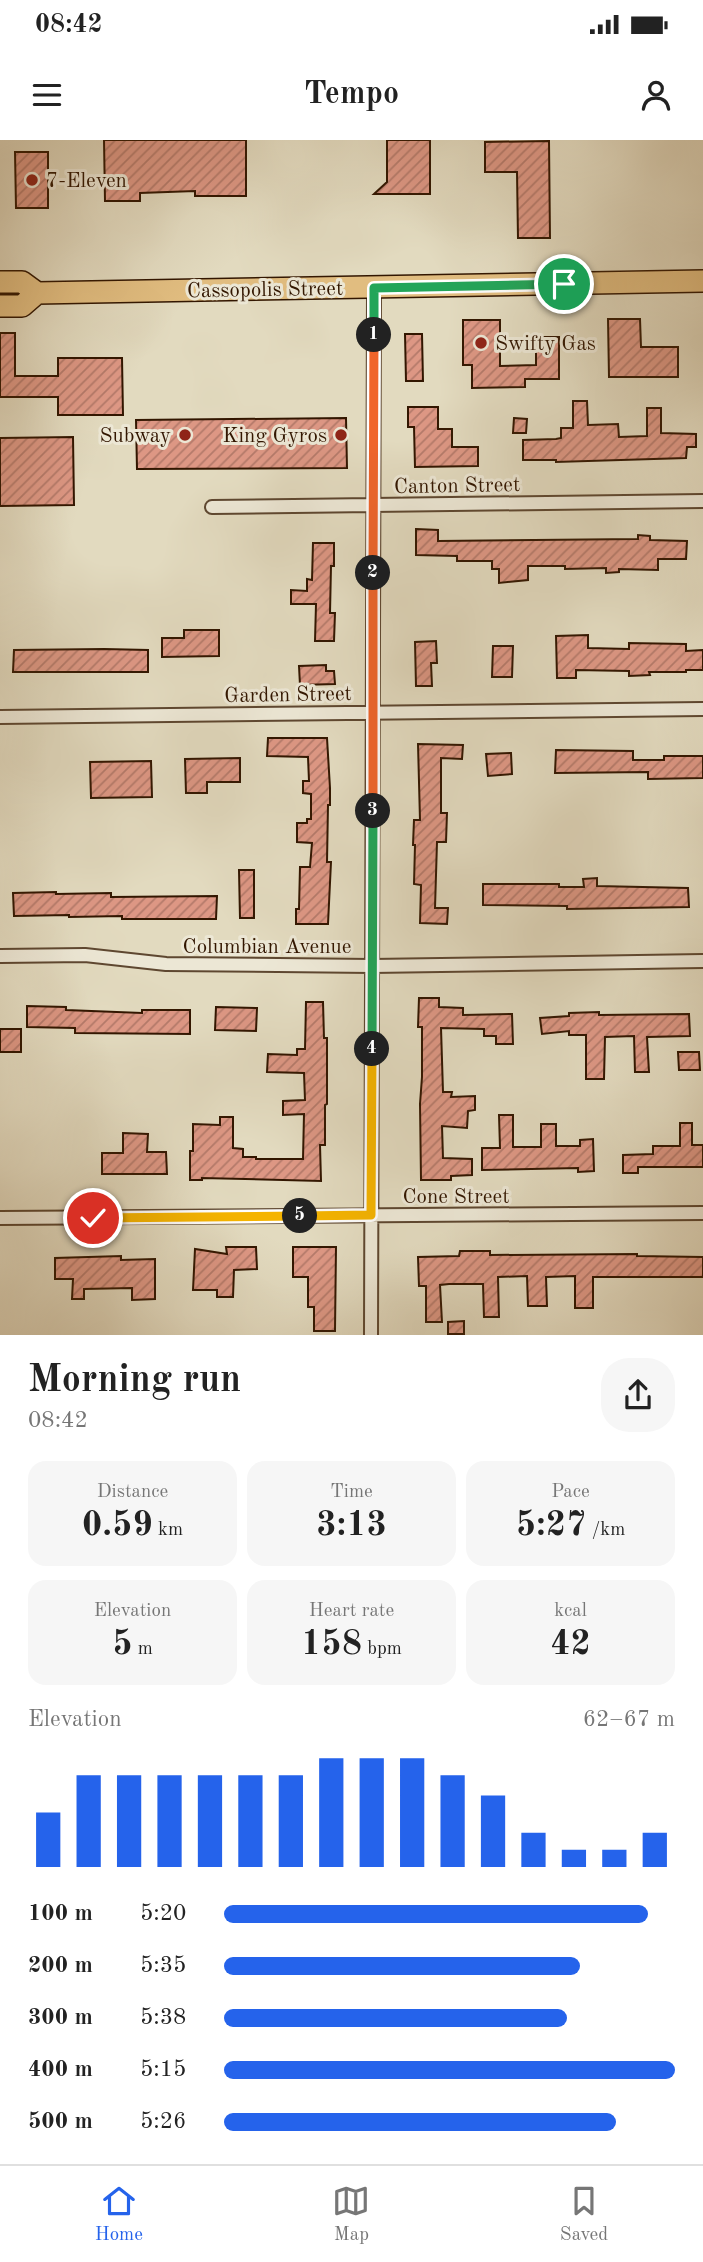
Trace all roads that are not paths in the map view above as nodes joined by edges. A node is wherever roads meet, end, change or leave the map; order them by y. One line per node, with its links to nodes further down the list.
1 (703, 281): 3 (main road, Cassopolis Street)
2 (0, 282): 4 (main road, Cassopolis Street)
3 (374, 288): 4 (main road, Cassopolis Street); 7 (street)
4 (37, 293): 5 (main road, Cassopolis Street)
5 (0, 306)
6 (703, 501): 7 (street, Canton Street)
7 (373, 505): 8 (street, Canton Street); 10 (street)
8 (212, 507)
9 (703, 709): 10 (street, Garden Street)
10 (374, 712): 11 (street, Garden Street); 14 (street)
11 (0, 718)
12 (0, 956): 14 (street, Columbian Avenue)
13 (703, 961): 14 (street, Columbian Avenue)
14 (372, 966): 16 (street)
15 (703, 1213): 16 (street, Cone Street)
16 (371, 1215): 17 (street, Cone Street); 18 (street)
17 (0, 1219)
18 (371, 1335)

